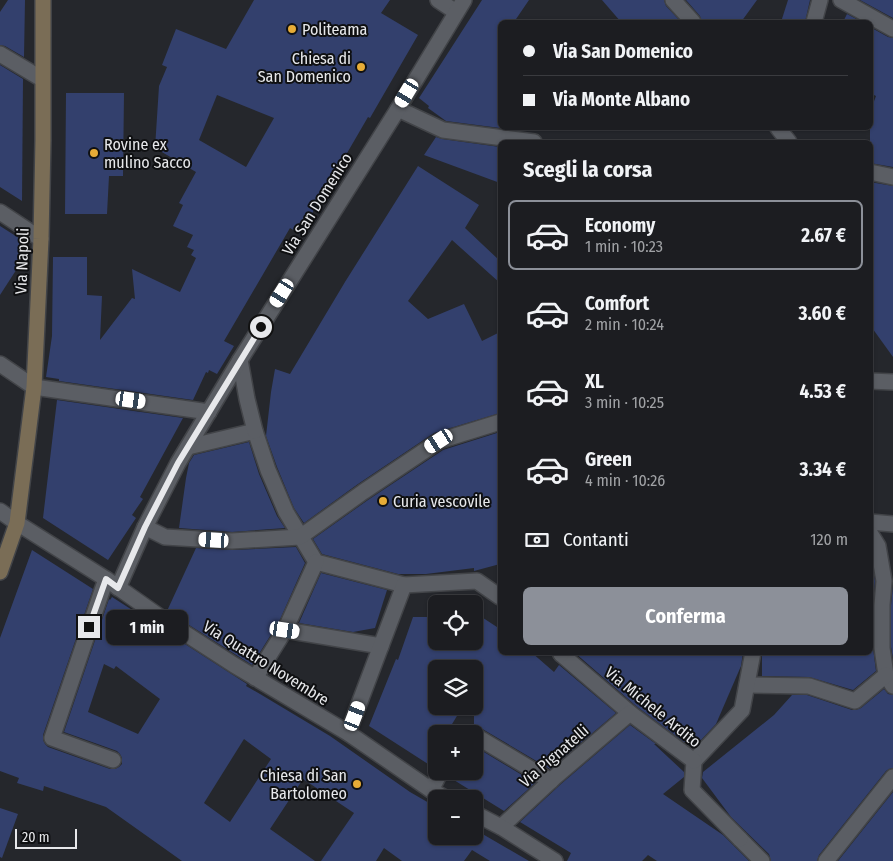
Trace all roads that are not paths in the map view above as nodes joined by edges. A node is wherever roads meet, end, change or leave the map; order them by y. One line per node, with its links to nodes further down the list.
1 (43, 0): 11 (main road, Via Napoli)
2 (438, 0): 6 (street)
3 (673, 0): 7 (street)
4 (820, 0): 8 (street)
5 (841, 0): 9 (street)
6 (460, 6): 12 (street, Via San Domenico)
7 (691, 20)
8 (815, 20)
9 (893, 29)
10 (0, 54): 11 (street)
11 (42, 79): 17 (main road, Via Napoli)
12 (398, 109): 13 (street); 18 (street, Via San Domenico)
13 (519, 140)
14 (873, 173): 15 (street)
15 (893, 176)
16 (0, 212): 17 (street)
17 (41, 239): 22 (main road, Via Napoli)
18 (240, 360): 23 (street, Via San Domenico); 25 (street)
19 (0, 364): 22 (street)
20 (873, 381): 21 (street)
21 (893, 382)
22 (34, 387): 23 (street); 29 (main road, Via Napoli)
23 (209, 412): 26 (street, Via San Domenico)
24 (498, 423): 32 (street)
25 (255, 431): 26 (street); 32 (street)
26 (188, 447): 31 (street, Via San Domenico)
27 (0, 511): 29 (street, Via Quattro Novembre)
28 (873, 522): 30 (street)
29 (17, 523): 35 (main road, Via Napoli); 37 (street, Via Quattro Novembre)
30 (893, 524)
31 (145, 527): 32 (street); 37 (street, Via San Domenico)
32 (300, 537): 34 (street)
33 (873, 538): 46 (street)
34 (316, 562): 38 (street); 41 (street)
35 (0, 572)
36 (477, 582): 38 (street); 39 (street); 40 (street)
37 (112, 584): 45 (street, Via Quattro Novembre); 51 (street, Via San Domenico)
38 (404, 584): 42 (street)
39 (498, 584)
40 (498, 596)
41 (285, 630): 42 (street); 45 (street)
42 (381, 646): 49 (street)
43 (562, 655): 48 (street, Via Michele Ardito)
44 (752, 655): 47 (street)
45 (255, 678): 49 (street, Via Quattro Novembre)
46 (890, 681): 47 (street)
47 (747, 685): 52 (street)
48 (630, 713): 52 (street, Via Michele Ardito); 55 (street, Via Pignatelli)
49 (348, 733): 56 (street, Via Quattro Novembre)
50 (483, 740): 55 (street)
51 (113, 760)
52 (694, 761): 60 (street, Via Michele Ardito)
53 (893, 777): 61 (street)
54 (436, 780): 56 (street)
55 (551, 781): 58 (street, Via Pignatelli)
56 (431, 790)
57 (483, 818): 58 (street)
58 (501, 827): 59 (street)
59 (555, 861)
60 (762, 861)
61 (826, 861)

